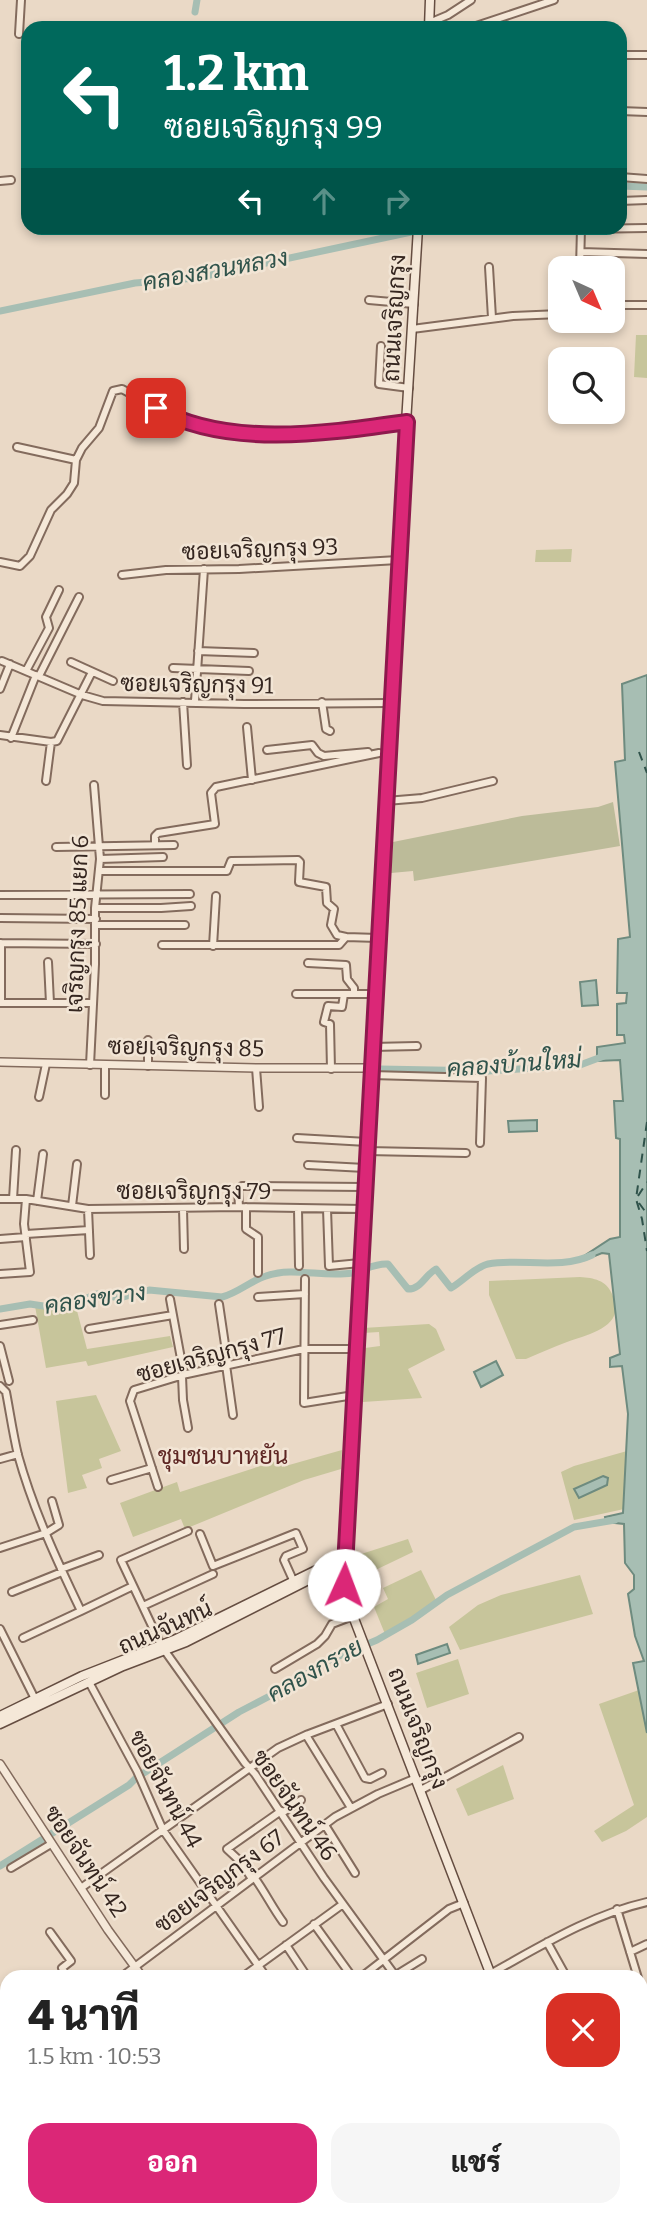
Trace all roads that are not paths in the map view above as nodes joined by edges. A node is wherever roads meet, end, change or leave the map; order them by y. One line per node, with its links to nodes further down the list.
1 (21, 0): 8 (street)
2 (430, 0): 5 (main road)
3 (471, 0): 6 (street)
4 (554, 0): 7 (street)
5 (429, 21)
6 (437, 21)
7 (491, 21)
8 (19, 34)
9 (627, 55): 10 (street)
10 (647, 55)
11 (627, 111): 12 (street)
12 (647, 112)
13 (627, 178): 14 (street)
14 (647, 179)
15 (11, 180): 16 (street)
16 (0, 181)
17 (647, 200): 18 (street)
18 (627, 201)
19 (627, 228): 20 (street)
20 (647, 228)
21 (418, 235): 28 (main road, ถนนเจริญกรุง)
22 (581, 235): 23 (street)
23 (581, 252): 24 (street); 25 (street)
24 (647, 254)
25 (581, 256)
26 (489, 267): 32 (street)
27 (369, 300): 28 (street)
28 (414, 304): 33 (main road, ถนนเจริญกรุง)
29 (625, 305): 30 (street)
30 (647, 305)
31 (548, 315): 32 (street)
32 (492, 318): 33 (street)
33 (412, 329): 35 (main road, ถนนเจริญกรุง)
34 (381, 346): 35 (street)
35 (409, 388): 36 (main road, ถนนเจริญกรุง)
36 (407, 422): 38 (street); 39 (main road, ถนนเจริญกรุง)
37 (17, 447): 38 (street)
38 (76, 460): 40 (street)
39 (398, 560): 41 (street, ซอยเจริญกรุง 93); 62 (main road, ถนนเจริญกรุง)
40 (0, 562)
41 (204, 569): 42 (street, ซอยเจริญกรุง 93); 45 (street)
42 (122, 575)
43 (60, 590): 52 (street)
44 (79, 597): 55 (street)
45 (198, 651): 46 (street); 51 (street)
46 (254, 653)
47 (2, 660): 49 (street, ซอยเจริญกรุง 91)
48 (71, 662): 54 (street)
49 (10, 664): 52 (street, ซอยเจริญกรุง 91); 57 (street)
50 (173, 668): 51 (street)
51 (196, 670): 53 (street); 59 (street)
52 (26, 671): 55 (street, ซอยเจริญกรุง 91)
53 (249, 671)
54 (92, 672): 56 (street); 58 (street)
55 (38, 676): 58 (street, ซอยเจริญกรุง 91); 66 (street)
56 (113, 681)
57 (0, 689)
58 (82, 695): 60 (street, ซอยเจริญกรุง 91); 67 (street)
59 (195, 701): 60 (street, ซอยเจริญกรุง 91); 61 (street, ซอยเจริญกรุง 91)
60 (183, 702): 70 (street)
61 (322, 702): 62 (street, ซอยเจริญกรุง 91); 64 (street)
62 (390, 703): 69 (main road, ถนนเจริญกรุง)
63 (247, 727): 71 (street)
64 (330, 731)
65 (0, 735): 66 (street)
66 (11, 738): 67 (street)
67 (51, 742): 72 (street)
68 (267, 750): 69 (street)
69 (383, 753): 71 (street); 75 (main road, ถนนเจริญกรุง)
70 (187, 765)
71 (252, 780): 76 (street)
72 (46, 781)
73 (493, 781): 75 (street)
74 (94, 785): 78 (street, เจริญกรุง 85 แยก 6)
75 (386, 801): 93 (main road, ถนนเจริญกรุง)
76 (155, 845): 77 (street); 78 (street)
77 (174, 845)
78 (99, 846): 79 (street); 81 (street, เจริญกรุง 85 แยก 6)
79 (56, 847)
80 (163, 857): 81 (street)
81 (100, 859): 82 (street, เจริญกรุง 85 แยก 6)
82 (99, 871): 85 (street, เจริญกรุง 85 แยก 6); 92 (street)
83 (190, 894): 85 (street)
84 (0, 895): 85 (street)
85 (97, 895): 88 (street, เจริญกรุง 85 แยก 6)
86 (216, 896): 97 (street)
87 (191, 906): 88 (street)
88 (96, 908): 90 (street, เจริญกรุง 85 แยก 6)
89 (0, 918): 90 (street)
90 (96, 922): 91 (street); 95 (street, เจริญกรุง 85 แยก 6)
91 (185, 925)
92 (346, 937): 93 (street); 97 (street)
93 (378, 938): 103 (main road, ถนนเจริญกรุง)
94 (1, 943): 95 (street); 104 (street)
95 (96, 944): 106 (street, เจริญกรุง 85 แยก 6)
96 (162, 945): 97 (street)
97 (213, 946)
98 (48, 962): 105 (street)
99 (308, 963): 100 (street)
100 (354, 993): 102 (street); 103 (street)
101 (296, 994): 102 (street)
102 (344, 994): 116 (street)
103 (375, 994): 108 (main road, ถนนเจริญกรุง)
104 (0, 1003): 105 (street)
105 (50, 1003): 106 (street)
106 (93, 1003): 112 (street, เจริญกรุง 85 แยก 6)
107 (148, 1040): 114 (street)
108 (372, 1046): 109 (street); 117 (main road, ถนนเจริญกรุง)
109 (417, 1046)
110 (0, 1062): 111 (street, ซอยเจริญกรุง 85)
111 (46, 1063): 112 (street, ซอยเจริญกรุง 85); 119 (street)
112 (90, 1065): 113 (street, ซอยเจริญกรุง 85)
113 (105, 1065): 114 (street, ซอยเจริญกรุง 85); 118 (street)
114 (148, 1066): 115 (street, ซอยเจริญกรุง 85)
115 (256, 1068): 116 (street, ซอยเจริญกรุง 85); 120 (street)
116 (331, 1069): 117 (street, ซอยเจริญกรุง 85)
117 (371, 1071): 122 (street); 123 (main road, ถนนเจริญกรุง)
118 (105, 1095)
119 (39, 1097)
120 (259, 1107)
121 (297, 1138): 123 (street)
122 (480, 1143)
123 (367, 1146): 125 (street); 129 (main road, ถนนเจริญกรุง)
124 (16, 1150): 132 (street)
125 (467, 1153)
126 (43, 1154): 134 (street)
127 (77, 1164): 135 (street)
128 (308, 1165): 129 (street)
129 (365, 1168): 130 (main road, ถนนเจริญกรุง)
130 (364, 1187): 136 (street); 141 (main road, ถนนเจริญกรุง)
131 (0, 1199): 132 (street, ซอยเจริญกรุง 79)
132 (13, 1199): 133 (street, ซอยเจริญกรุง 79)
133 (26, 1199): 134 (street, ซอยเจริญกรุง 79); 143 (street)
134 (37, 1201): 135 (street, ซอยเจริญกรุง 79)
135 (72, 1206): 137 (street, ซอยเจริญกรุง 79)
136 (243, 1207): 138 (street, ซอยเจริญกรุง 79); 139 (street, ซอยเจริญกรุง 79); 149 (street)
137 (88, 1209): 138 (street, ซอยเจริญกรุง 79); 142 (street)
138 (183, 1209): 145 (street)
139 (298, 1209): 140 (street, ซอยเจริญกรุง 79); 147 (street)
140 (327, 1209): 141 (street, ซอยเจริญกรุง 79); 148 (street)
141 (363, 1209): 148 (main road, ถนนเจริญกรุง)
142 (89, 1230): 143 (street); 146 (street)
143 (26, 1236): 144 (street); 150 (street)
144 (0, 1239)
145 (184, 1249)
146 (90, 1255)
147 (299, 1266)
148 (360, 1268): 162 (main road, ถนนเจริญกรุง)
149 (258, 1273)
150 (0, 1274)
151 (305, 1279): 152 (street)
152 (304, 1294): 153 (street); 161 (street)
153 (258, 1297)
154 (170, 1299): 156 (street)
155 (219, 1304): 163 (street)
156 (173, 1315): 159 (street); 164 (street)
157 (33, 1320): 158 (street)
158 (0, 1325)
159 (89, 1329)
160 (0, 1346): 165 (street)
161 (304, 1349): 162 (street, ซอยเจริญกรุง 77); 163 (street, ซอยเจริญกรุง 77); 167 (street)
162 (356, 1349): 167 (main road, ถนนเจริญกรุง)
163 (227, 1365): 164 (street, ซอยเจริญกรุง 77); 168 (street)
164 (183, 1376): 169 (street); 172 (street, ซอยเจริญกรุง 77)
165 (9, 1381)
166 (0, 1386): 170 (street)
167 (354, 1395): 179 (main road, ถนนเจริญกรุง)
168 (233, 1415)
169 (188, 1428)
170 (18, 1454): 171 (street); 177 (street)
171 (0, 1459)
172 (152, 1468): 173 (street); 174 (street, ซอยเจริญกรุง 77)
173 (111, 1480)
174 (158, 1487)
175 (52, 1501): 177 (street)
176 (188, 1531): 187 (street, ซอยจันทน์ 46)
177 (46, 1533): 180 (street); 183 (street)
178 (200, 1534): 186 (street)
179 (346, 1540): 182 (main road, ถนนเจริญกรุง); 184 (main road)
180 (0, 1548)
181 (99, 1555): 183 (street)
182 (344, 1560): 184 (main road, ถนนจันทน์); 189 (main road, ถนนเจริญกรุง)
183 (62, 1571): 188 (street); 191 (street)
184 (316, 1572): 186 (main road, ถนนจันทน์); 189 (main road); 195 (main road, ถนนจันทน์)
185 (213, 1574): 190 (street)
186 (293, 1580): 195 (main road, ถนนจันทน์)
187 (134, 1586): 190 (street, ซอยจันทน์ 46); 191 (street)
188 (12, 1591)
189 (344, 1591): 192 (main road, ถนนเจริญกรุง)
190 (143, 1606): 195 (street, ซอยจันทน์ 46)
191 (81, 1611): 194 (street)
192 (353, 1616): 196 (street); 199 (main road, ถนนเจริญกรุง)
193 (0, 1629): 198 (street)
194 (23, 1639)
195 (163, 1648): 197 (main road, ถนนจันทน์); 198 (main road, ถนนจันทน์); 206 (street, ซอยจันทน์ 46)
196 (275, 1669)
197 (89, 1682): 201 (main road, ถนนจันทน์); 214 (street, ซอยจันทน์ 44)
198 (35, 1699): 200 (main road, ถนนจันทน์)
199 (388, 1704): 202 (street); 208 (main road, ถนนเจริญกรุง)
200 (0, 1716)
201 (0, 1724)
202 (336, 1724): 203 (street); 207 (street)
203 (306, 1735): 206 (street); 211 (street)
204 (519, 1737): 209 (street)
205 (0, 1764): 215 (street, ซอยจันทน์ 42)
206 (249, 1767): 212 (street, ซอยจันทน์ 46); 214 (street)
207 (382, 1773)
208 (416, 1778): 209 (main road, ถนนเจริญกรุง); 211 (street, ซอยเจริญกรุง 67)
209 (421, 1790): 222 (main road, ถนนเจริญกรุง)
210 (301, 1800): 212 (street)
211 (351, 1808): 213 (street, ซอยเจริญกรุง 67)
212 (281, 1812): 216 (street, ซอยจันทน์ 46); 219 (street)
213 (325, 1825): 216 (street, ซอยเจริญกรุง 67); 218 (street)
214 (163, 1830): 220 (street); 224 (street, ซอยจันทน์ 44)
215 (51, 1843): 217 (street); 220 (street, ซอยจันทน์ 42)
216 (301, 1843): 219 (street, ซอยเจริญกรุง 67); 223 (street, ซอยจันทน์ 46)
217 (11, 1868)
218 (355, 1873)
219 (253, 1878): 224 (street, ซอยเจริญกรุง 67); 226 (street)
220 (81, 1888): 236 (street, ซอยจันทน์ 42)
221 (647, 1902): 225 (street)
222 (464, 1903): 233 (street); 247 (main road, ถนนเจริญกรุง)
223 (343, 1904): 227 (street); 233 (street, ซอยจันทน์ 46)
224 (215, 1906): 235 (street, ซอยจันทน์ 44); 236 (street, ซอยเจริญกรุง 67)
225 (617, 1909): 229 (street); 232 (street)
226 (283, 1922)
227 (314, 1924): 231 (street); 243 (street)
228 (50, 1932): 237 (street)
229 (547, 1942): 248 (street); 249 (street)
230 (647, 1944): 232 (street)
231 (286, 1945): 235 (street); 242 (street)
232 (630, 1952): 250 (street)
233 (383, 1959): 244 (street); 245 (street, ซอยจันทน์ 46)
234 (422, 1959): 246 (street)
235 (258, 1965): 240 (street); 241 (street, ซอยจันทน์ 44)
236 (135, 1966): 238 (street, ซอยเจริญกรุง 67); 239 (street, ซอยจันทน์ 42)
237 (63, 1970)
238 (130, 1970)
239 (138, 1970)
240 (251, 1970)
241 (261, 1970)
242 (303, 1970)
243 (347, 1970)
244 (370, 1970)
245 (392, 1970)
246 (406, 1970)
247 (489, 1970)
248 (501, 1970)
249 (561, 1970)
250 (636, 1970)

